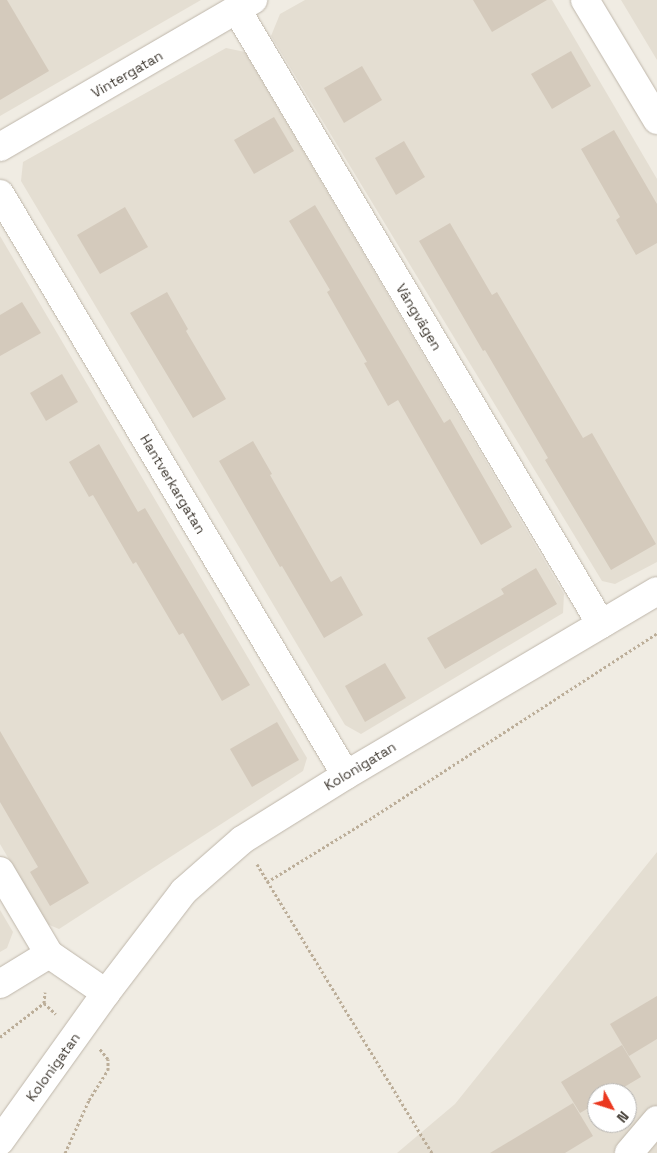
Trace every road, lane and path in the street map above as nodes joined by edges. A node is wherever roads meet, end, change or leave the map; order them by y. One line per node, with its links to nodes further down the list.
1 (585, 0): 3 (street)
2 (245, 5): 4 (street, Vintergatan); 7 (street, Vångvägen)
3 (657, 120)
4 (0, 147)
5 (0, 194): 9 (street, Hantverkargatan)
6 (657, 591): 7 (street, Kolonigatan)
7 (601, 624): 9 (street, Kolonigatan)
8 (657, 633): 12 (path)
9 (346, 775): 10 (street, Kolonigatan)
10 (242, 840): 12 (path); 15 (street, Kolonigatan)
11 (0, 871): 13 (street)
12 (267, 882): 18 (path)
13 (49, 954): 14 (street); 15 (street)
14 (0, 984)
15 (106, 993): 17 (street, Kolonigatan)
16 (657, 1120): 19 (street)
17 (0, 1140)
18 (432, 1153)
19 (629, 1153)

